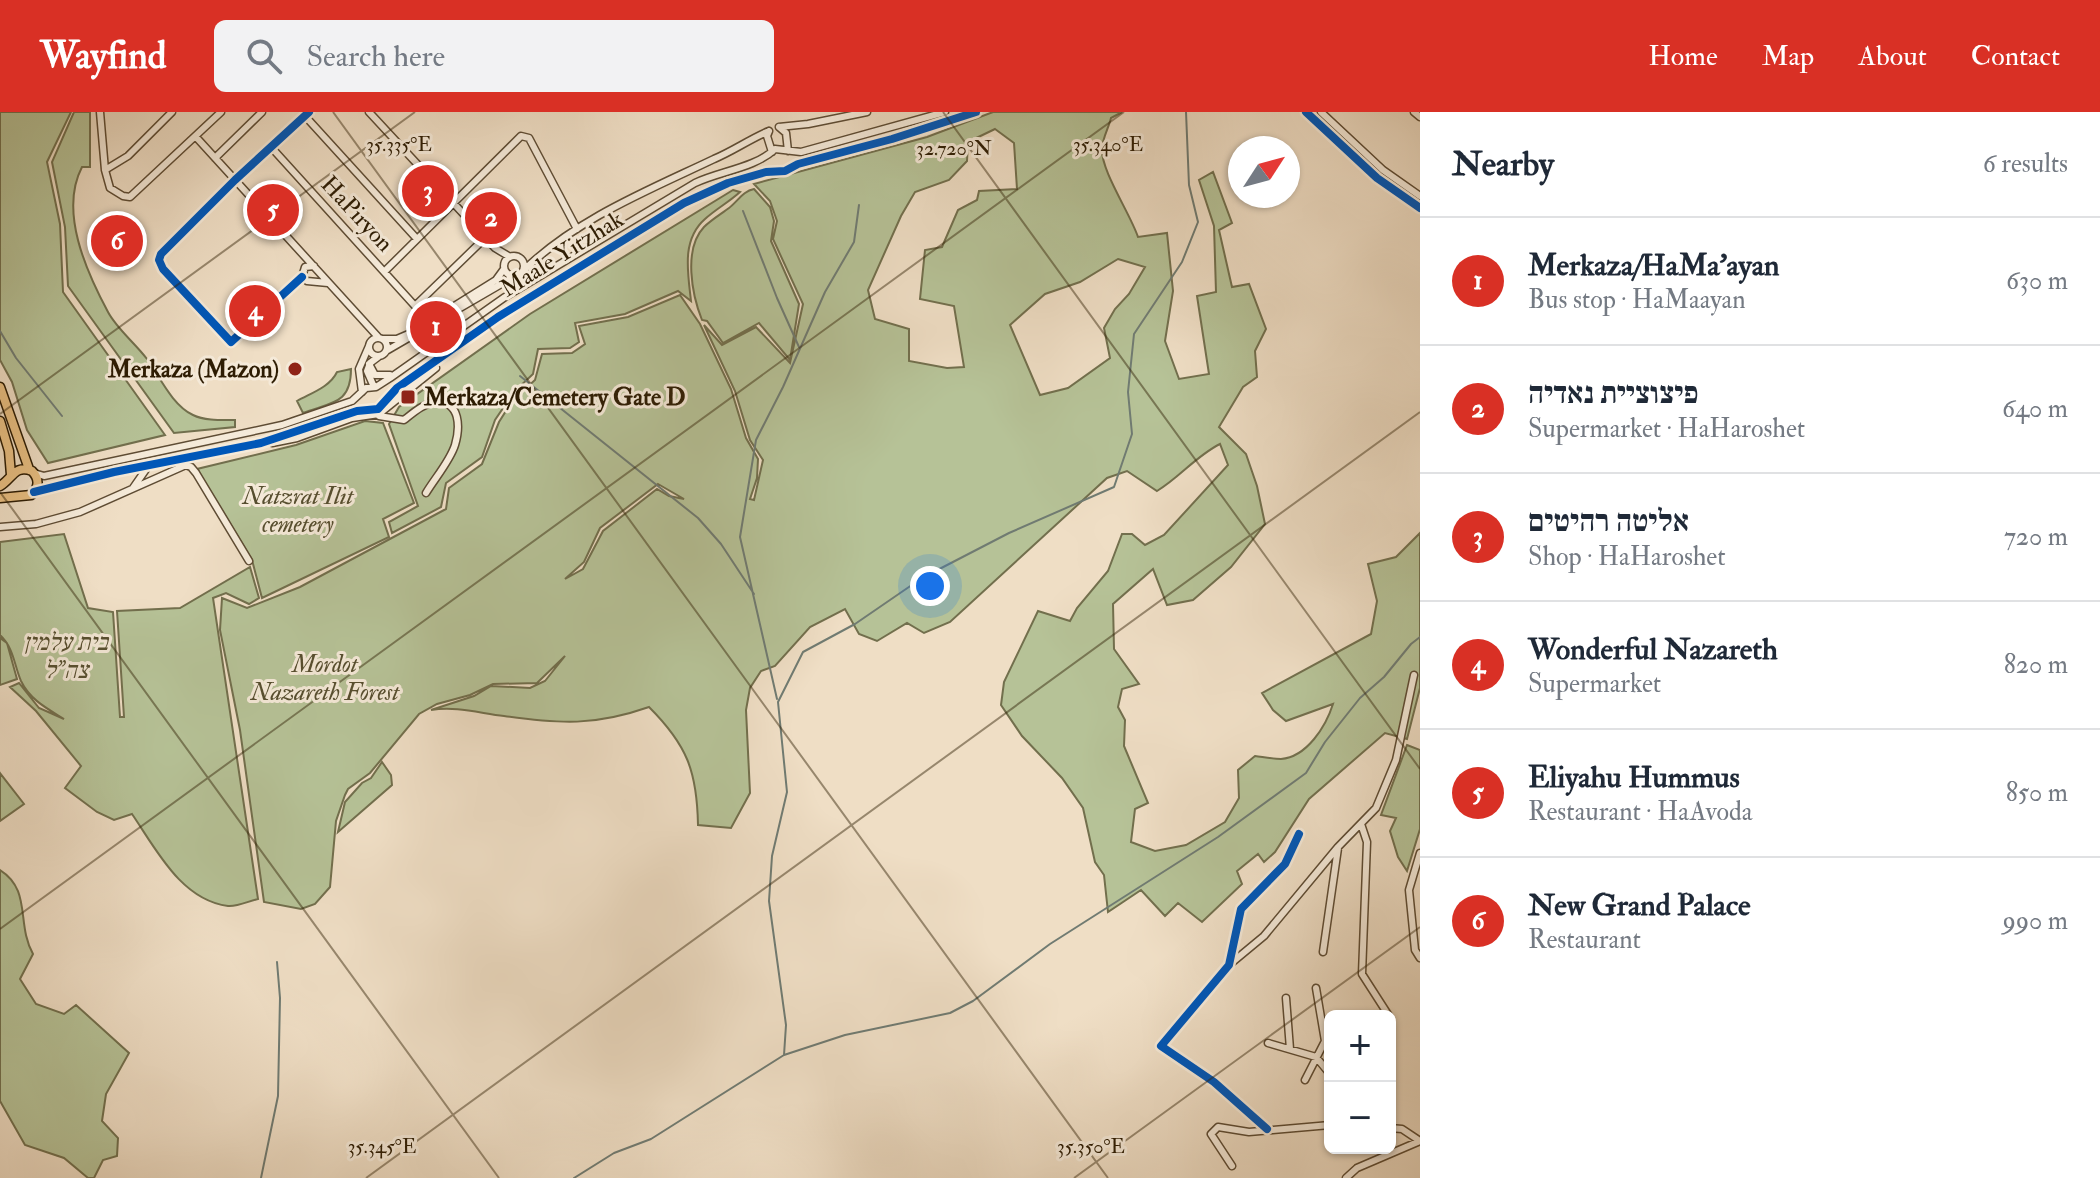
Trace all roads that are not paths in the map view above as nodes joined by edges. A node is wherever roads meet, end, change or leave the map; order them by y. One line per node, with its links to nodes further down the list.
1 (100, 112): 27 (street)
2 (172, 112): 27 (street)
3 (221, 112): 18 (street)
4 (262, 112): 25 (street)
5 (369, 112): 31 (street)
6 (867, 112): 13 (street)
7 (945, 112): 23 (street)
8 (976, 112): 26 (street)
9 (1306, 112): 32 (street)
10 (1321, 112): 30 (street)
11 (1414, 112): 14 (street)
12 (307, 114): 22 (street); 35 (street)
13 (837, 115): 15 (street)
14 (1420, 117)
15 (808, 124): 16 (street); 19 (street)
16 (779, 127): 17 (street); 19 (street)
17 (769, 131): 20 (street); 21 (street)
18 (196, 137): 25 (street); 27 (street)
19 (787, 137): 23 (street)
20 (755, 138): 21 (street); 33 (street)
21 (768, 141): 24 (street)
22 (271, 147): 29 (street); 41 (street, HaPiryon)
23 (788, 151): 24 (street); 26 (street)
24 (771, 153): 28 (street); 52 (street, Maale Yitzhak)
25 (215, 158): 29 (street)
26 (789, 169): 28 (street)
27 (105, 170)
28 (778, 172): 48 (street, Maale Yitzhak)
29 (235, 180): 39 (street); 44 (street)
30 (1420, 196)
31 (453, 203): 33 (street); 34 (street); 35 (street)
32 (1420, 208)
33 (577, 229): 37 (street)
34 (485, 238): 36 (street); 41 (street, HaPiryon)
35 (417, 239): 41 (street)
36 (495, 248): 38 (street); 40 (street)
37 (547, 250): 38 (street); 42 (street)
38 (514, 256): 40 (street); 42 (street)
39 (314, 266): 44 (street); 45 (street)
40 (504, 267): 43 (street); 47 (street)
41 (385, 271)
42 (523, 271): 43 (street)
43 (515, 276): 50 (street)
44 (302, 277): 45 (street)
45 (328, 283): 46 (street)
46 (365, 325): 47 (street); 49 (street)
47 (381, 338): 49 (street); 50 (street)
48 (469, 339): 56 (street); 57 (street, Maale Yitzhak)
49 (369, 345): 50 (street); 55 (street)
50 (383, 354): 51 (street)
51 (369, 364): 52 (street); 54 (street)
52 (397, 373): 54 (street, Maale Yitzhak)
53 (0, 387): 62 (main road)
54 (375, 387): 55 (street); 57 (street)
55 (361, 393): 58 (street); 62 (street)
56 (393, 401): 58 (street); 59 (street)
57 (384, 402): 58 (street)
58 (373, 413): 59 (street); 61 (street)
59 (397, 419): 67 (street)
60 (0, 421): 63 (main road)
61 (149, 465): 65 (street); 66 (street)
62 (32, 471): 63 (main road); 65 (main road)
63 (11, 476): 64 (main road); 68 (main road)
64 (0, 486)
65 (34, 492): 68 (main road)
66 (127, 493): 70 (street); 71 (street)
67 (426, 493)
68 (22, 497): 69 (main road)
69 (0, 498)
70 (0, 527)
71 (249, 561)
72 (1414, 675): 73 (street)
73 (1361, 824): 75 (street); 82 (street)
74 (1299, 834): 79 (street)
75 (1338, 847): 77 (street); 79 (street)
76 (1420, 853): 78 (street)
77 (1323, 952)
78 (1420, 958)
79 (1229, 965): 90 (street)
80 (1316, 988): 85 (street)
81 (1286, 998): 84 (street)
82 (1385, 1010)
83 (1268, 1043): 84 (street)
84 (1290, 1049): 85 (street)
85 (1316, 1057): 86 (street); 87 (street)
86 (1324, 1067)
87 (1305, 1080)
88 (1324, 1125): 90 (street)
89 (1396, 1128): 91 (street)
90 (1267, 1129): 92 (street)
91 (1420, 1141): 93 (street)
92 (1232, 1166)
93 (1346, 1178)

